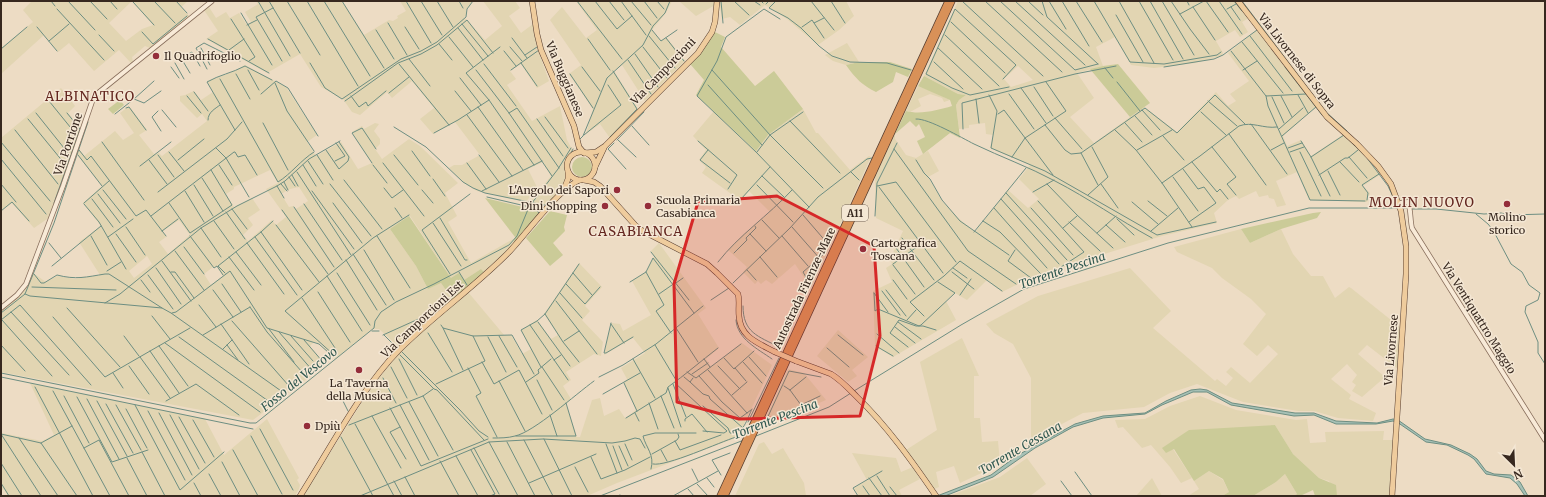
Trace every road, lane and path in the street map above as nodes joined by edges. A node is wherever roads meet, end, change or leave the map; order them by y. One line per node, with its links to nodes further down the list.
1 (212, 1): 17 (street, Via Porrione)
2 (532, 1): 7 (main road, Via Buggianese)
3 (717, 1): 8 (main road, Via Camporcioni)
4 (948, 1): 18 (highway, Autostrada Firenze-Mare / A11)
5 (952, 1): 18 (highway, Autostrada Firenze-Mare / A11)
6 (1238, 1): 16 (main road, Via Livornese di Sopra)
7 (577, 140): 9 (main road, Via Buggianese); 10 (main road)
8 (605, 146): 9 (main road); 11 (main road)
9 (584, 153): 10 (main road); 11 (main road)
10 (573, 155): 12 (main road)
11 (595, 168): 13 (main road); 14 (main road)
12 (568, 172): 13 (main road); 15 (main road)
13 (582, 180): 14 (main road); 15 (main road)
14 (600, 186): 24 (main road, bridge)
15 (562, 192): 21 (main road, Via Camporcioni Est)
16 (1400, 207): 19 (street, Via Ventiquattro Maggio); 25 (main road, Via Livornese)
17 (1, 308)
18 (756, 424): 20 (highway, Autostrada Firenze-Mare / A11)
19 (1545, 440)
20 (745, 448): 22 (highway, Autostrada Firenze-Mare / A11); 23 (highway, Autostrada Firenze-Mare / A11)
21 (300, 496)
22 (720, 496)
23 (725, 496)
24 (935, 496)
25 (1392, 496)

